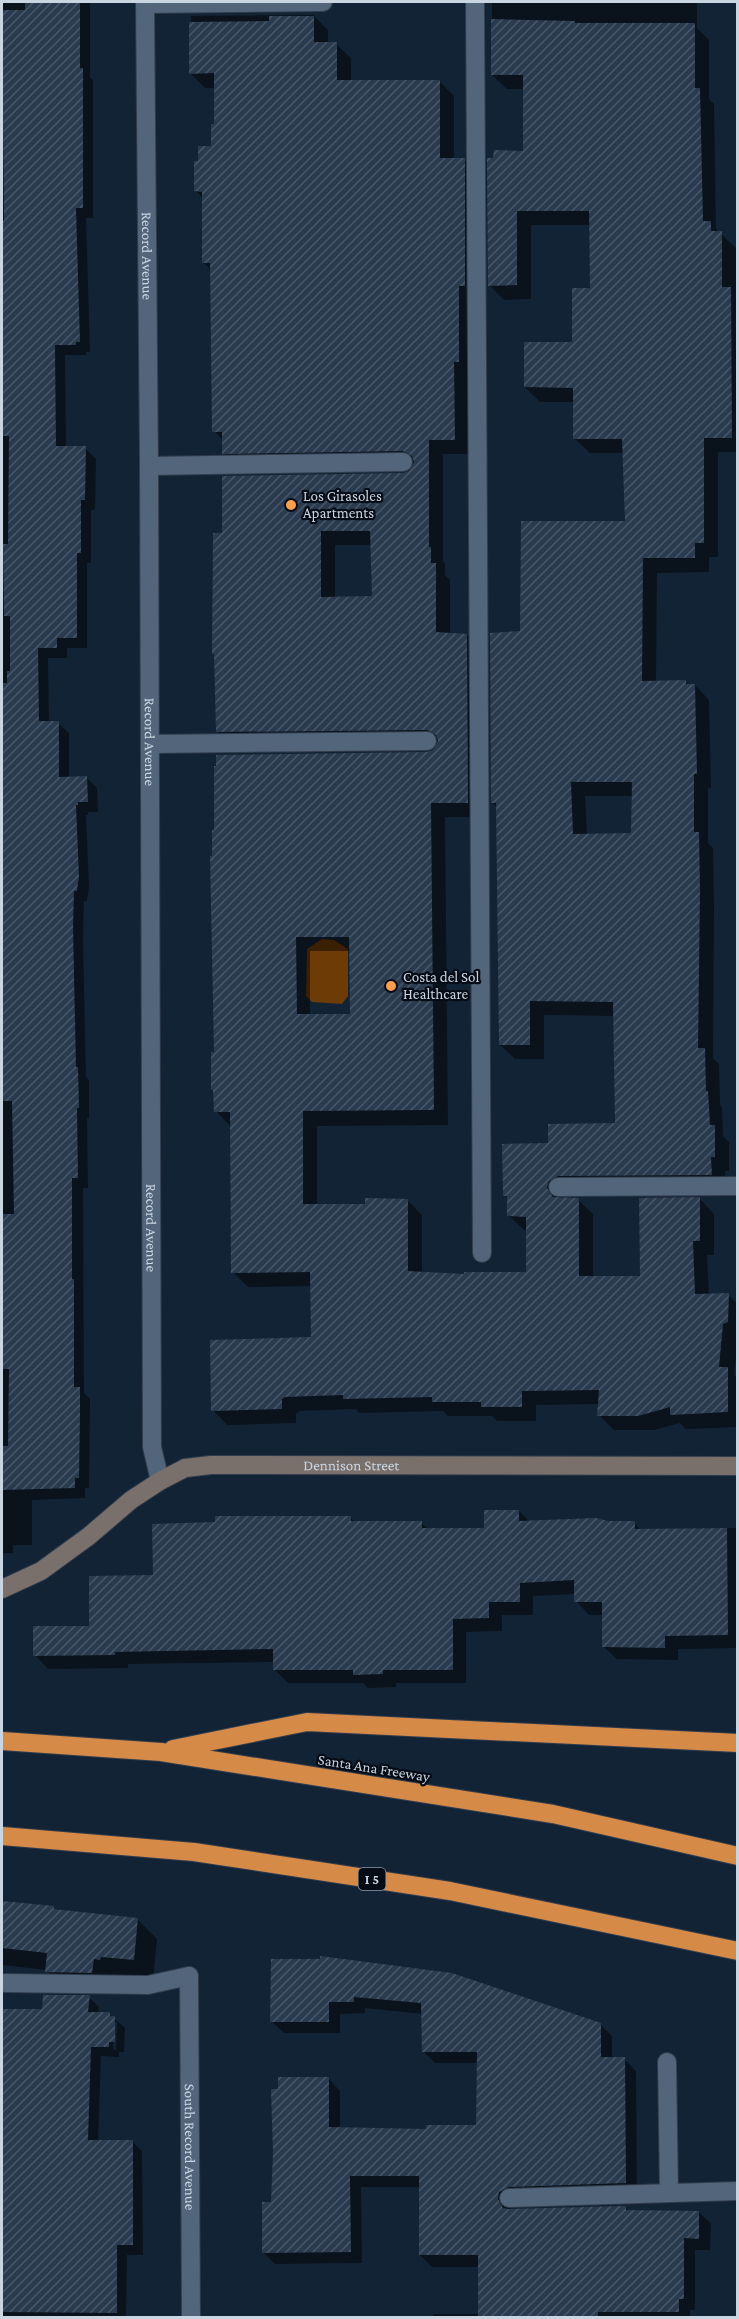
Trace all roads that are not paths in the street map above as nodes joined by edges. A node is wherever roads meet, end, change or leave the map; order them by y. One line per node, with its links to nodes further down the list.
1 (475, 2): 7 (street)
2 (145, 3): 3 (street); 5 (street, Record Avenue)
3 (325, 6)
4 (403, 462): 5 (street)
5 (149, 466): 9 (street, Record Avenue)
6 (460, 603): 7 (street)
7 (478, 603): 12 (street)
8 (427, 741): 9 (street)
9 (150, 744): 14 (street, Record Avenue)
10 (738, 1186): 11 (street)
11 (558, 1187)
12 (482, 1253)
13 (738, 1466): 14 (street, Dennison Street)
14 (160, 1481): 15 (street, Dennison Street)
15 (2, 1589)
16 (2, 1741): 18 (highway, Santa Ana Freeway)
17 (738, 1743): 18 (highway)
18 (161, 1752): 20 (highway, Santa Ana Freeway)
19 (2, 1836): 21 (highway, I 5)
20 (738, 1856)
21 (738, 1951)
22 (4, 1983): 27 (street, South Record Avenue)
23 (667, 2062): 25 (street)
24 (738, 2191): 25 (street)
25 (669, 2192): 26 (street)
26 (509, 2198)
27 (191, 2318)

